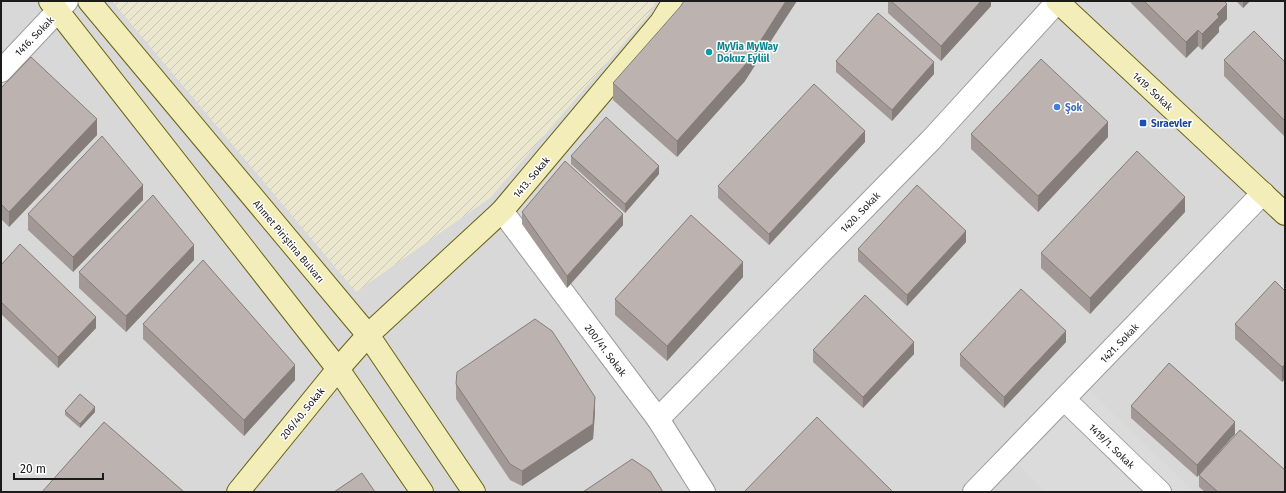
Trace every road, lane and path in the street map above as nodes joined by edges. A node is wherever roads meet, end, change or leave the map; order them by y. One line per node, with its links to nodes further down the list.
1 (89, 1): 9 (main road, Ahmet Piriştina Bulvarı)
2 (674, 1): 7 (main road, 1413. Sokak)
3 (1057, 1): 6 (main road, 1419. Sokak); 12 (street, 1420. Sokak)
4 (59, 4): 5 (street, 1416. Sokak); 10 (main road)
5 (1, 70)
6 (1263, 193): 8 (main road, 1419. Sokak); 11 (street, 1421. Sokak)
7 (502, 211): 9 (main road, 1413. Sokak); 12 (street, 200/41. Sokak)
8 (1285, 214)
9 (368, 335): 10 (main road, 206/40. Sokak); 15 (main road, Ahmet Piriştina Bulvarı)
10 (338, 368): 13 (main road, 206/40. Sokak); 14 (main road)
11 (1064, 400): 17 (street, 1421. Sokak); 18 (street, 1419/1. Sokak)
12 (658, 418): 16 (street, 200/41. Sokak)
13 (238, 492)
14 (422, 492)
15 (474, 492)
16 (704, 492)
17 (974, 492)
18 (1160, 492)

